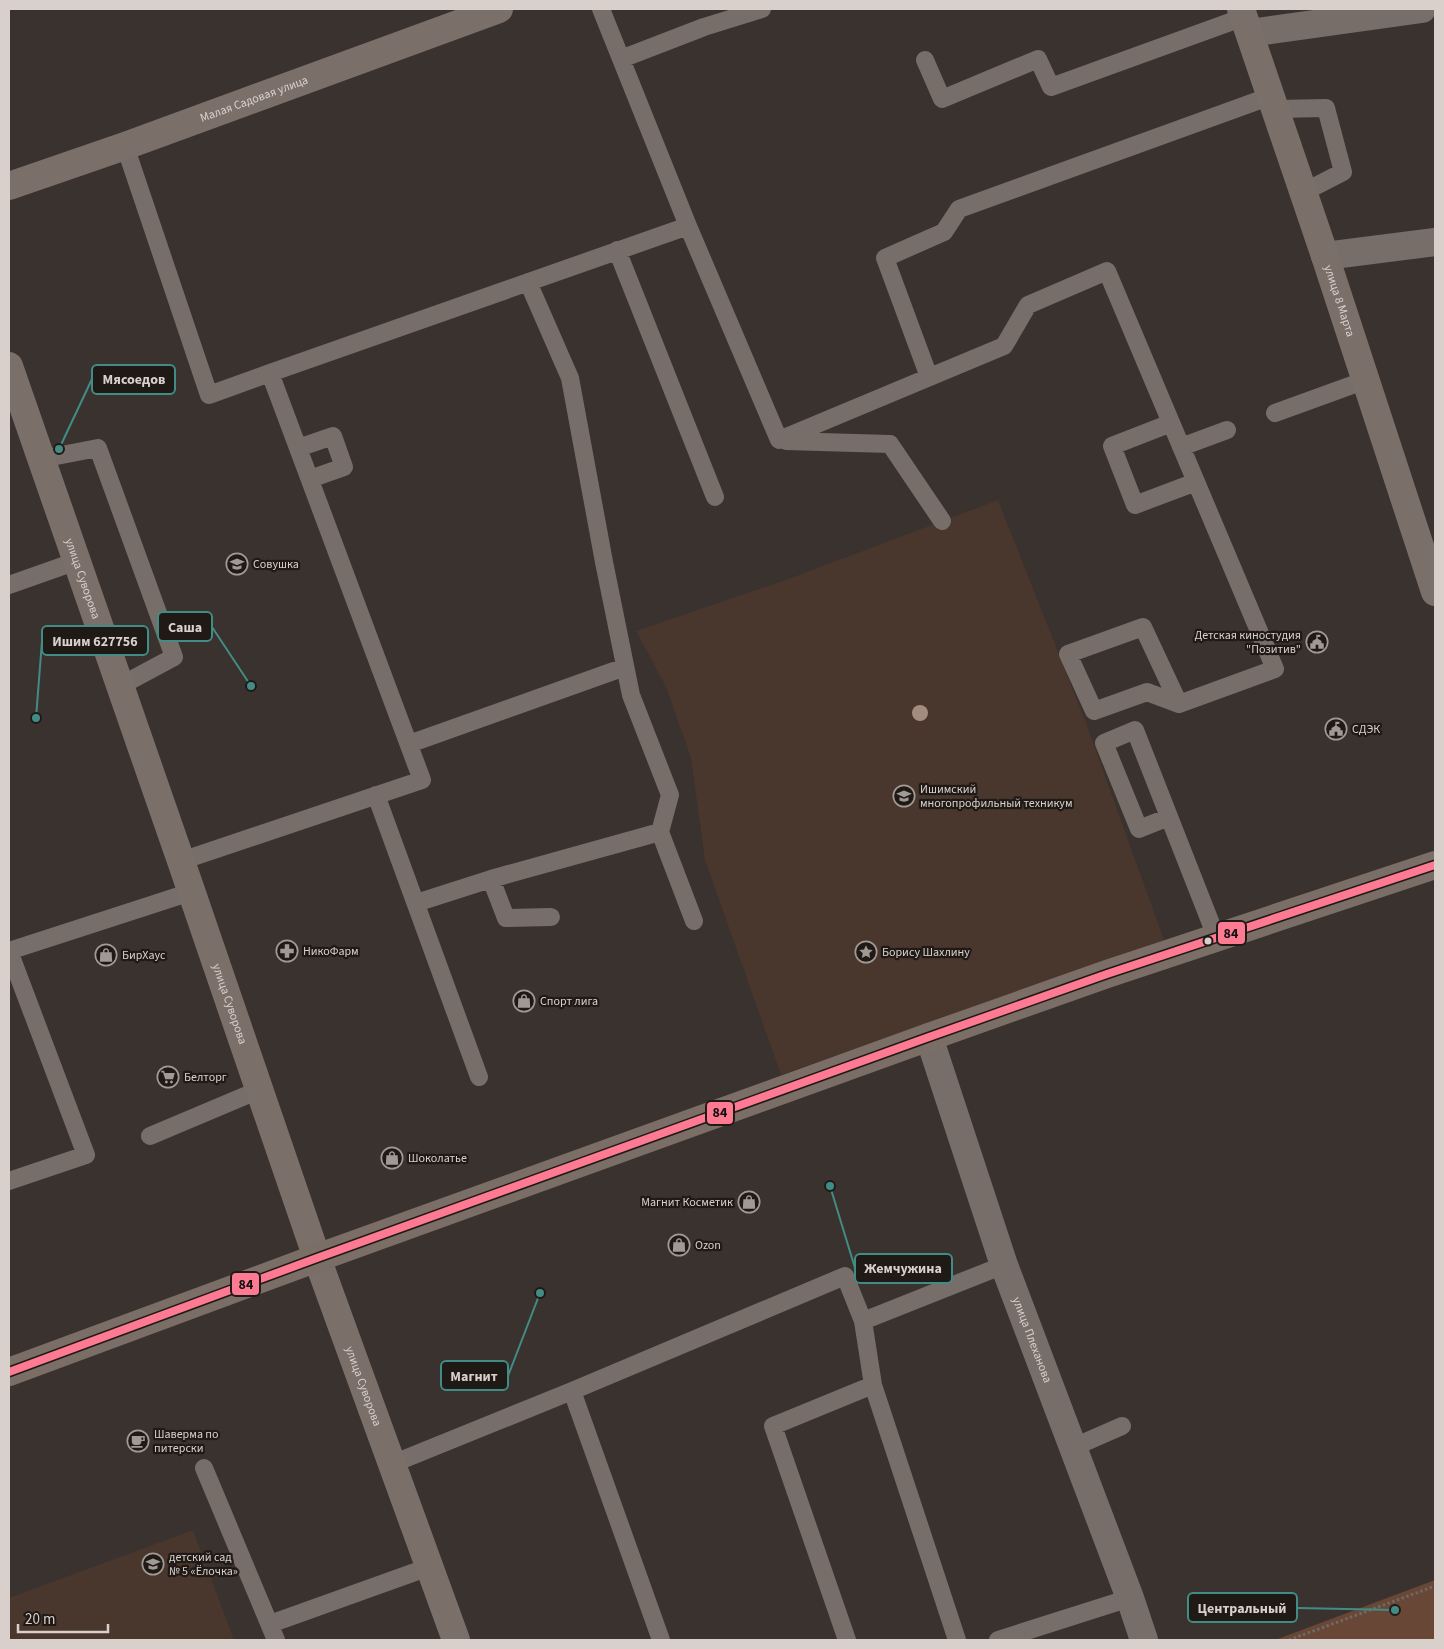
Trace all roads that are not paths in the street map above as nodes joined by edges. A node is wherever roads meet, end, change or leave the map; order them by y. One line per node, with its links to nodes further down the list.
1 (499, 9): 9 (street, Малая Садовая улица)
2 (601, 9): 6 (lane)
3 (762, 9): 6 (lane)
4 (1422, 9): 5 (street)
5 (1245, 20): 7 (lane); 8 (street, улица 8 Марта)
6 (621, 59): 12 (lane)
7 (926, 60)
8 (1273, 103): 11 (street, улица 8 Марта); 11 (lane); 19 (lane)
9 (125, 146): 10 (street, Малая Садовая улица); 18 (lane)
10 (9, 186)
11 (1304, 192): 15 (street, улица 8 Марта)
12 (688, 226): 14 (lane); 24 (lane)
13 (1435, 242): 15 (street)
14 (618, 250): 16 (lane); 30 (lane)
15 (1326, 256): 20 (street, улица 8 Марта)
16 (528, 282): 18 (lane); 35 (lane)
17 (9, 366): 27 (street, улица Суворова)
18 (270, 373): 26 (lane)
19 (929, 377): 22 (lane); 24 (lane)
20 (1366, 380): 21 (lane); 34 (street, улица 8 Марта)
21 (1275, 413)
22 (1171, 423): 25 (lane); 29 (lane)
23 (1227, 430): 25 (lane)
24 (779, 440): 31 (lane)
25 (1181, 447): 29 (lane)
26 (298, 448): 28 (lane); 28 (lane)
27 (41, 459): 32 (street, улица Суворова); 36 (lane)
28 (310, 479): 38 (lane)
29 (1196, 482): 37 (lane)
30 (715, 497)
31 (942, 521)
32 (77, 561): 33 (lane); 36 (street, улица Суворова)
33 (9, 584)
34 (1435, 592)
35 (625, 667): 38 (lane); 41 (lane)
36 (120, 686): 42 (street, улица Суворова)
37 (1179, 704): 37 (lane)
38 (409, 744): 39 (lane)
39 (376, 795): 42 (lane); 46 (lane)
40 (1170, 817): 40 (lane); 49 (lane)
41 (660, 832): 44 (lane); 48 (lane)
42 (181, 861): 45 (street, улица Суворова)
43 (1435, 865): 49 (main road)
44 (491, 880): 46 (lane); 47 (lane)
45 (191, 892): 50 (lane); 53 (street, улица Суворова)
46 (416, 904): 52 (lane)
47 (551, 917)
48 (694, 921)
49 (1217, 939): 51 (main road)
50 (9, 951): 55 (lane)
51 (929, 1037): 56 (main road); 57 (street, улица Плеханова)
52 (479, 1077)
53 (259, 1090): 54 (lane); 56 (street, улица Суворова)
54 (150, 1136)
55 (9, 1182)
56 (317, 1258): 59 (main road); 64 (street, улица Суворова)
57 (1004, 1264): 58 (lane); 63 (street, улица Плеханова)
58 (863, 1322): 60 (lane); 61 (lane)
59 (9, 1372)
60 (873, 1385): 71 (lane); 72 (lane)
61 (572, 1391): 64 (lane); 70 (lane)
62 (1122, 1426): 63 (lane)
63 (1074, 1447): 67 (street, улица Плеханова)
64 (392, 1464): 66 (street, улица Суворова)
65 (204, 1468): 68 (lane)
66 (429, 1567): 68 (lane); 69 (street, улица Суворова)
67 (1130, 1598): 73 (lane); 74 (street, улица Плеханова)
68 (273, 1632)
69 (456, 1640)
70 (661, 1640)
71 (847, 1640)
72 (957, 1640)
73 (998, 1640)
74 (1144, 1640)

